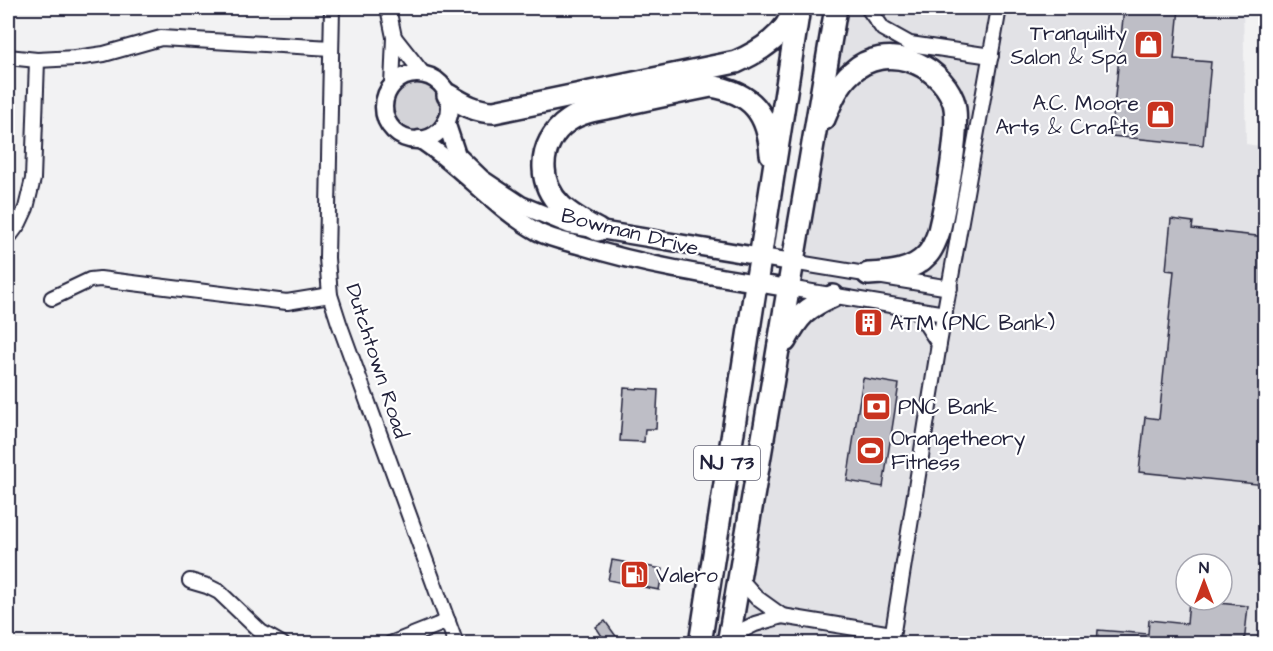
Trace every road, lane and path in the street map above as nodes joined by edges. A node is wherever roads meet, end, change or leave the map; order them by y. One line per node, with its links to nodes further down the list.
1 (332, 8): 9 (street, Dutchtown Road)
2 (388, 8): 8 (street)
3 (794, 8): 15 (highway)
4 (799, 8): 19 (highway, NJ 73)
5 (836, 8): 18 (highway, NJ 73)
6 (868, 8): 10 (street)
7 (999, 8): 10 (street)
8 (394, 37): 13 (street); 14 (street)
9 (331, 48): 12 (street); 28 (street, Dutchtown Road)
10 (991, 56): 27 (street)
11 (8, 57): 12 (street)
12 (37, 60): 21 (street)
13 (424, 75): 14 (street); 15 (street)
14 (392, 86): 17 (street)
15 (448, 95): 16 (street)
16 (446, 122): 17 (street); 20 (street, Bowman Drive)
17 (419, 139): 25 (street, Bowman Drive)
18 (811, 150): 23 (highway, NJ 73); 24 (highway)
19 (768, 204): 20 (highway); 22 (highway, NJ 73)
20 (598, 231): 22 (street, Bowman Drive)
21 (8, 238)
22 (760, 257): 23 (street, Bowman Drive); 25 (highway, NJ 73)
23 (792, 262): 24 (street); 26 (highway, NJ 73)
24 (867, 274): 27 (street)
25 (755, 283): 26 (street, Bowman Drive); 44 (highway, NJ 73)
26 (788, 288): 29 (street); 34 (highway, NJ 73)
27 (950, 288): 32 (street)
28 (330, 295): 30 (street); 38 (street, Dutchtown Road)
29 (833, 296): 31 (street); 34 (highway)
30 (52, 298)
31 (916, 309): 32 (street); 33 (street)
32 (945, 314): 33 (street)
33 (939, 344): 39 (street)
34 (778, 355): 35 (highway, NJ 73)
35 (739, 578): 37 (street); 40 (highway, NJ 73)
36 (190, 581): 41 (street)
37 (782, 616): 39 (street); 40 (street)
38 (448, 621): 42 (street); 43 (street, Dutchtown Road)
39 (891, 639)
40 (728, 640)
41 (282, 644)
42 (390, 644)
43 (456, 644)
44 (700, 644)

